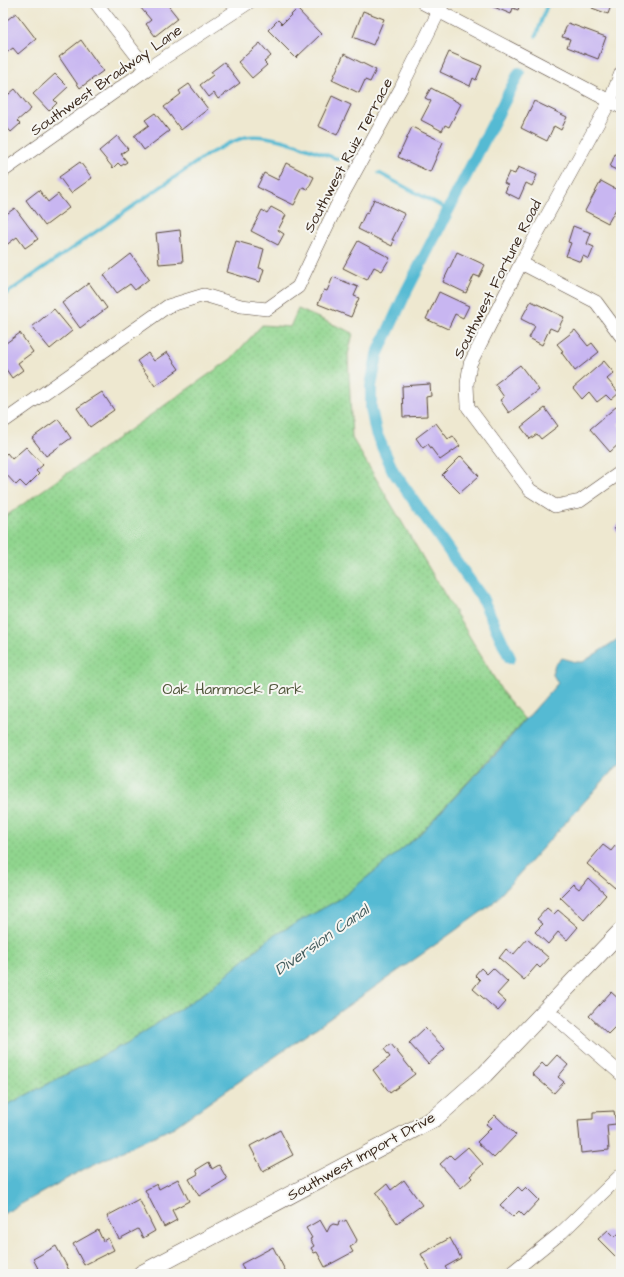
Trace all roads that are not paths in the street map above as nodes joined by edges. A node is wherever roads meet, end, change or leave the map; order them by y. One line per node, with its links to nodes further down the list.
1 (96, 3): 5 (street)
2 (248, 3): 5 (street, Southwest Bradway Lane)
3 (423, 3): 4 (street)
4 (441, 8): 7 (street); 11 (street, Southwest Ruiz Terrace)
5 (147, 69): 8 (street, Southwest Bradway Lane)
6 (621, 73): 7 (street, Southwest Fortune Road)
7 (616, 104): 9 (street, Southwest Fortune Road)
8 (3, 171)
9 (521, 263): 10 (street); 12 (street, Southwest Fortune Road)
10 (621, 336)
11 (3, 422)
12 (621, 472)
13 (621, 931): 14 (street, Southwest Import Drive)
14 (546, 1009): 15 (street); 17 (street, Southwest Import Drive)
15 (621, 1074)
16 (621, 1175): 18 (street)
17 (141, 1274)
18 (510, 1274)

